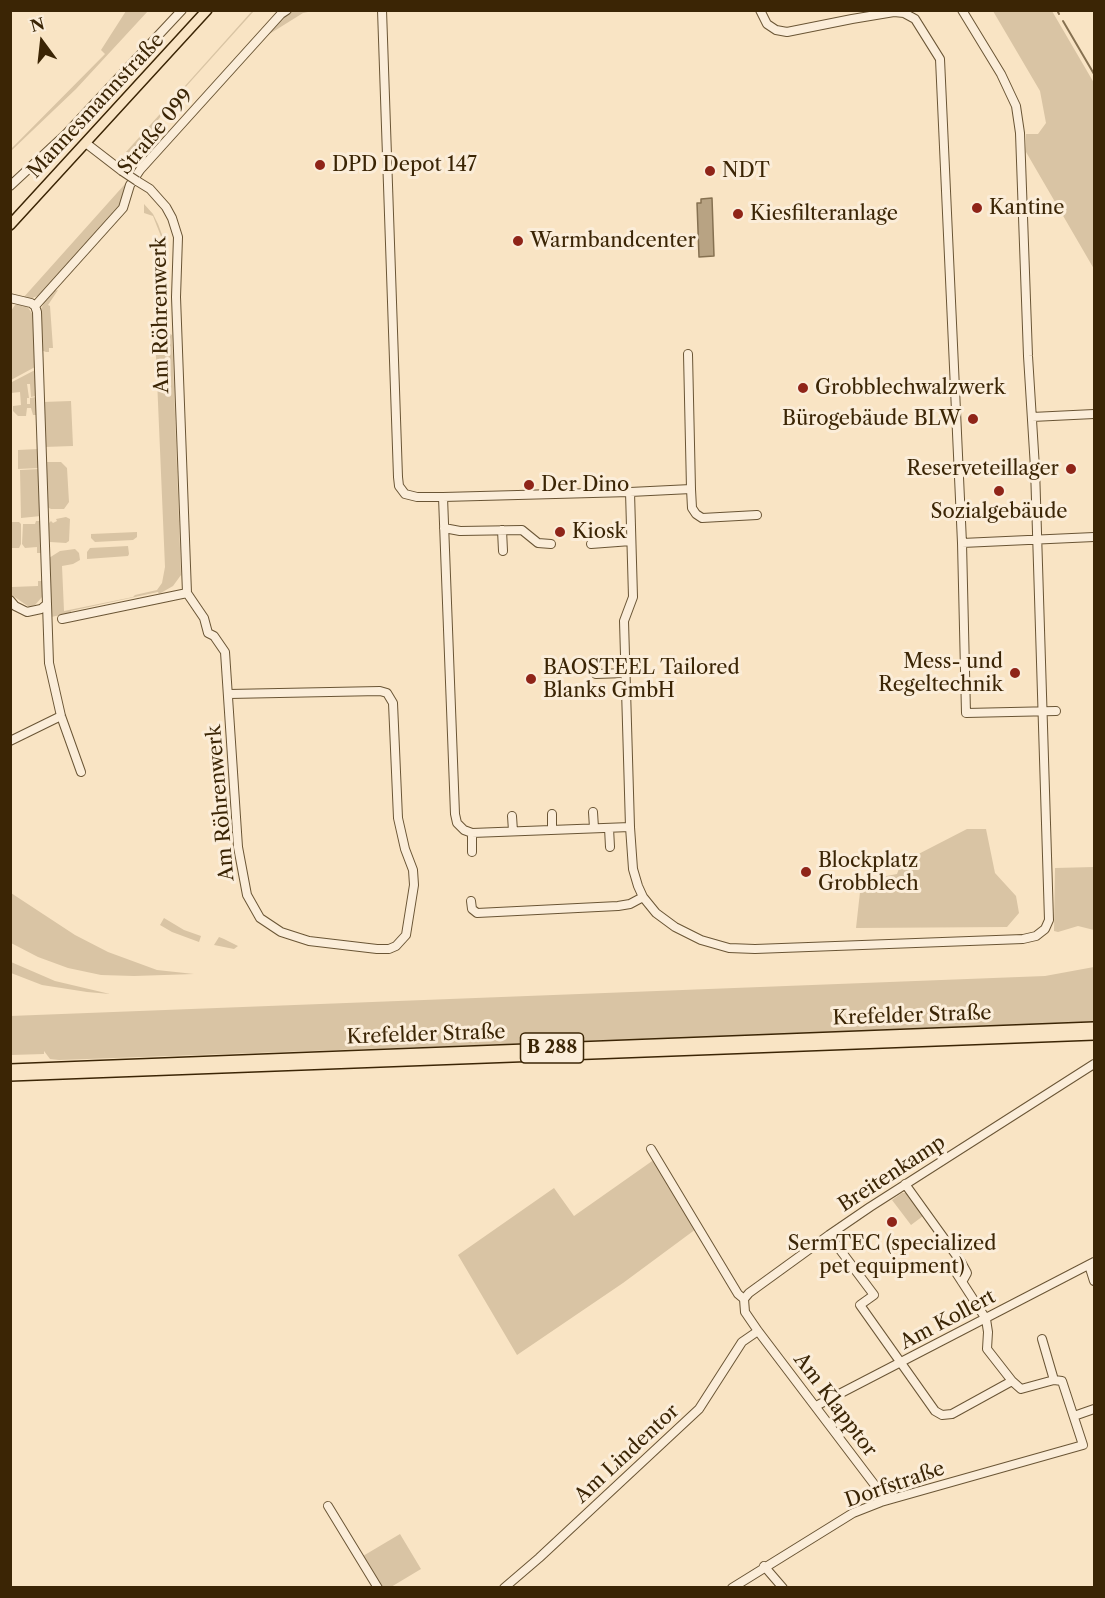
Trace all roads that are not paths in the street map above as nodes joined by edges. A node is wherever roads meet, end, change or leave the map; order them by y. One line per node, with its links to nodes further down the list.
1 (182, 10): 8 (street)
2 (207, 10): 7 (main road, Mannesmannstraße)
3 (287, 10): 11 (street, Straße 099)
4 (382, 10): 19 (street)
5 (760, 10): 16 (street)
6 (962, 10): 14 (street)
7 (87, 144): 9 (main road, Mannesmannstraße); 30 (street, Am Röhrenwerk, bridge)
8 (10, 186)
9 (10, 225)
10 (10, 298): 11 (street)
11 (34, 306): 32 (street)
12 (688, 354): 17 (street)
13 (1095, 414): 14 (street)
14 (1032, 417): 15 (street)
15 (1035, 468): 16 (street); 24 (street)
16 (958, 470): 26 (street)
17 (691, 489): 18 (street); 20 (street)
18 (630, 492): 19 (street); 25 (street)
19 (443, 497): 21 (street)
20 (757, 515)
21 (444, 528): 22 (street); 50 (street)
22 (502, 530): 27 (street); 29 (street)
23 (1095, 537): 24 (street)
24 (1037, 540): 26 (street); 38 (street)
25 (631, 541): 28 (street); 34 (street)
26 (962, 543): 38 (street)
27 (550, 544)
28 (591, 544)
29 (503, 551)
30 (187, 592): 33 (street); 36 (street, Am Röhrenwerk)
31 (10, 600): 32 (street)
32 (47, 604): 39 (street)
33 (62, 620)
34 (625, 673): 35 (street); 45 (street)
35 (596, 675)
36 (229, 694): 36 (street, Am Röhrenwerk)
37 (1056, 711): 38 (street)
38 (1042, 712): 54 (street)
39 (61, 716): 40 (street); 41 (street)
40 (10, 741)
41 (81, 772)
42 (593, 812): 46 (street)
43 (552, 814): 48 (street)
44 (512, 816): 49 (street)
45 (630, 827): 47 (street); 54 (street)
46 (594, 828): 47 (street); 48 (street)
47 (609, 828): 51 (street)
48 (552, 830): 49 (street)
49 (513, 831): 50 (street)
50 (472, 833): 52 (street)
51 (610, 847)
52 (472, 852)
53 (613, 895): 56 (street)
54 (643, 897): 56 (street)
55 (471, 901): 56 (street)
56 (618, 906)
57 (1095, 1027): 60 (main road, Krefelder Straße / B 288)
58 (1095, 1035): 61 (main road, Krefelder Straße / B 288)
59 (1095, 1064): 63 (street, Breitenkamp)
60 (10, 1069)
61 (10, 1076)
62 (651, 1149): 67 (street)
63 (905, 1185): 64 (street, Breitenkamp); 68 (street)
64 (829, 1235): 67 (street, Breitenkamp); 71 (street)
65 (1092, 1263): 66 (street); 68 (street, Am Kollert)
66 (1095, 1281)
67 (744, 1299): 69 (street)
68 (986, 1319): 71 (street, Am Kollert); 73 (street)
69 (758, 1331): 74 (street, Am Klapptor); 81 (street, Am Lindentor)
70 (1042, 1339): 72 (street)
71 (901, 1363): 73 (street); 74 (street, Am Kollert)
72 (1054, 1380): 73 (street); 76 (street)
73 (1012, 1381)
74 (816, 1406): 77 (street, Am Klapptor)
75 (1095, 1409): 76 (street)
76 (1074, 1416): 77 (street, Dorfstraße)
77 (881, 1502): 79 (street, Dorfstraße)
78 (328, 1506): 80 (street)
79 (764, 1566): 82 (street, Dorfstraße); 83 (street)
80 (378, 1587)
81 (504, 1587)
82 (732, 1587)
83 (783, 1587)

